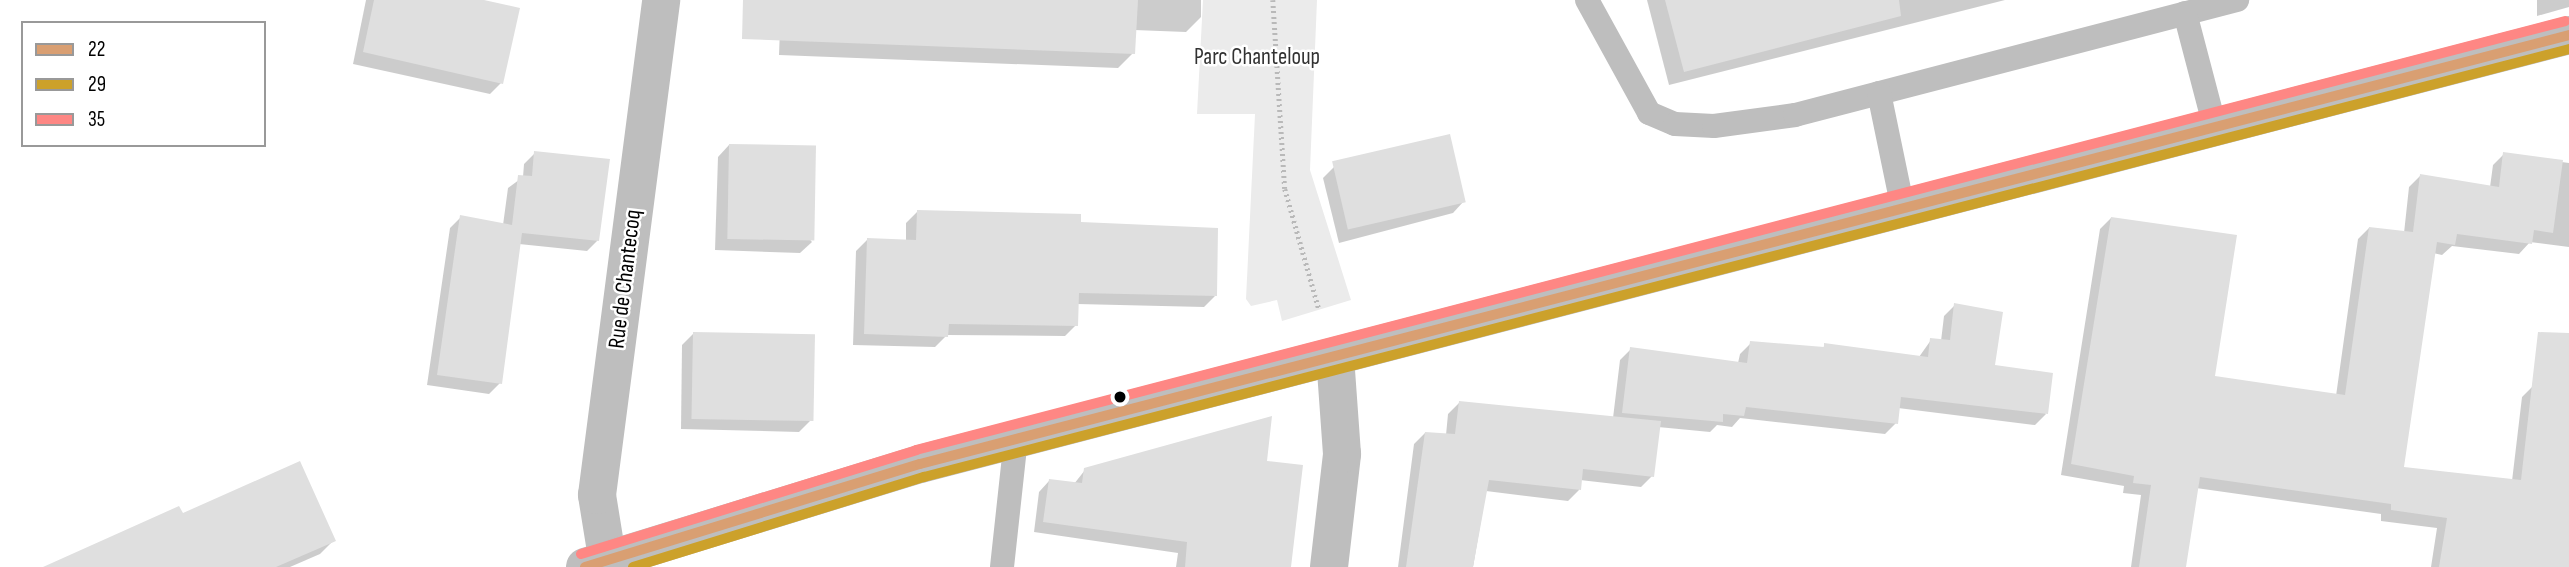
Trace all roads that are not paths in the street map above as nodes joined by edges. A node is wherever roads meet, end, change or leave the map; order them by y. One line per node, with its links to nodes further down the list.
1 (661, 0): 11 (street, Rue de Chantecoq)
2 (1587, 0): 6 (lane)
3 (2237, 0): 4 (lane)
4 (2185, 13): 6 (lane); 7 (lane)
5 (2569, 34): 7 (street)
6 (1879, 93): 8 (lane)
7 (2215, 127): 8 (street)
8 (1903, 209): 9 (street)
9 (1335, 356): 10 (street); 13 (street)
10 (1016, 439): 11 (street); 12 (lane)
11 (620, 559)
12 (1002, 567)
13 (1329, 567)

